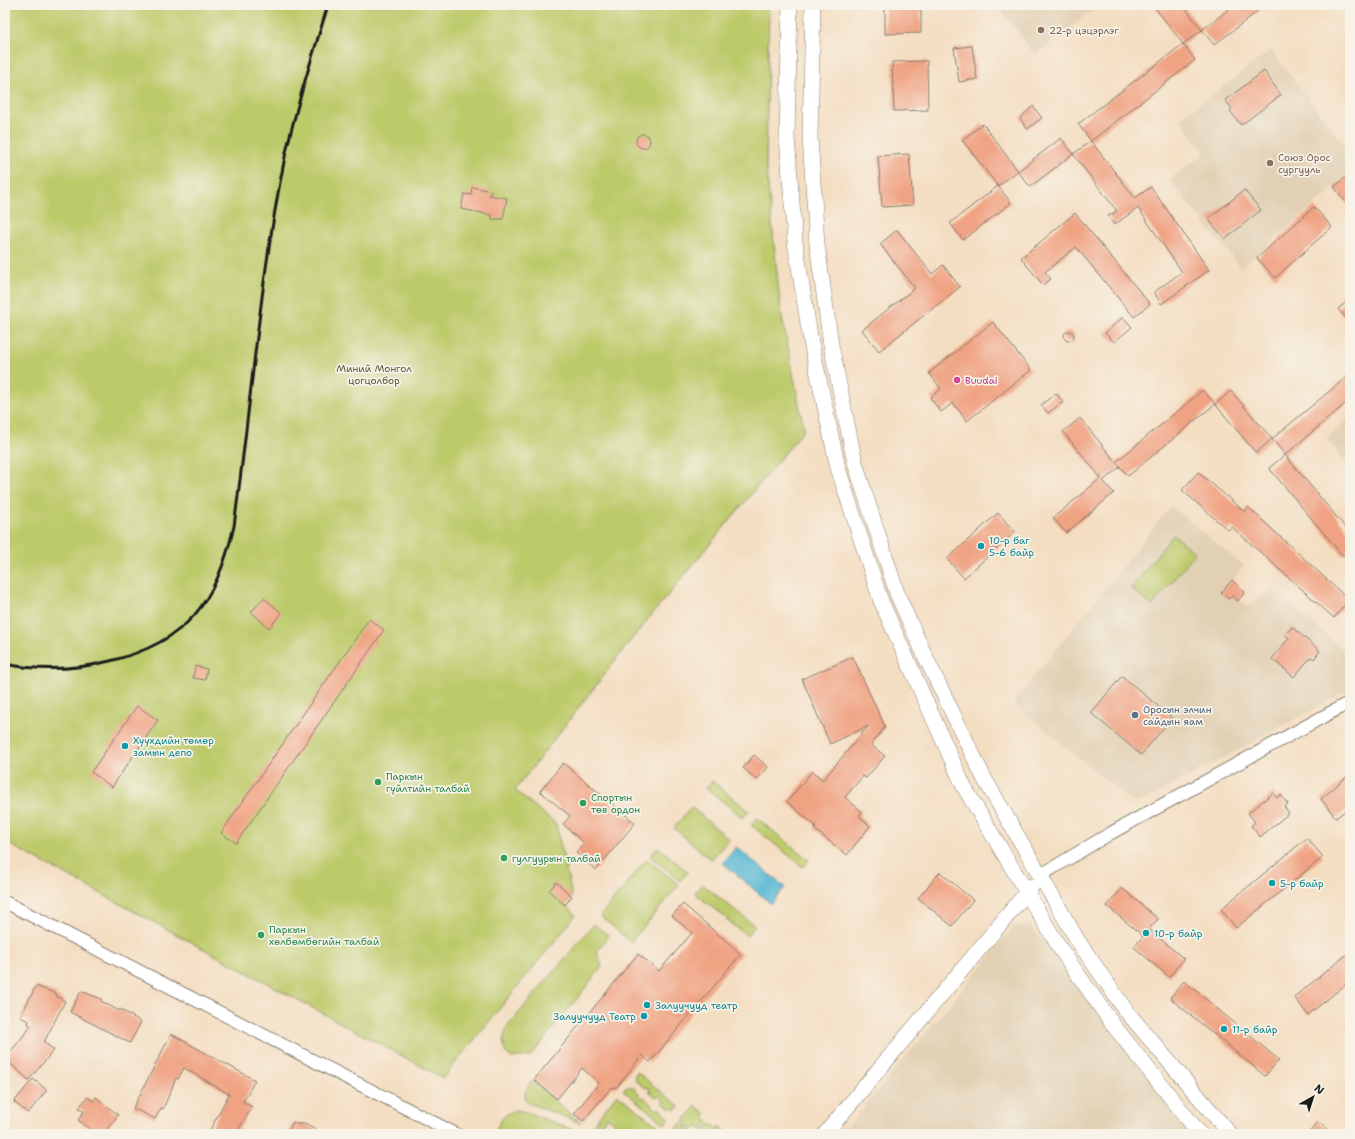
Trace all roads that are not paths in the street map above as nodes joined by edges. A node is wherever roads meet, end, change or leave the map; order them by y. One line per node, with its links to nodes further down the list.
1 (790, 5): 5 (main road)
2 (813, 5): 4 (main road)
3 (1350, 702): 4 (street)
4 (1041, 875): 5 (main road); 7 (main road)
5 (1027, 893): 8 (main road); 10 (main road)
6 (5, 902): 9 (street)
7 (1210, 1112): 8 (main road); 11 (main road)
8 (1197, 1130)
9 (456, 1134)
10 (825, 1134)
11 (1230, 1134)

